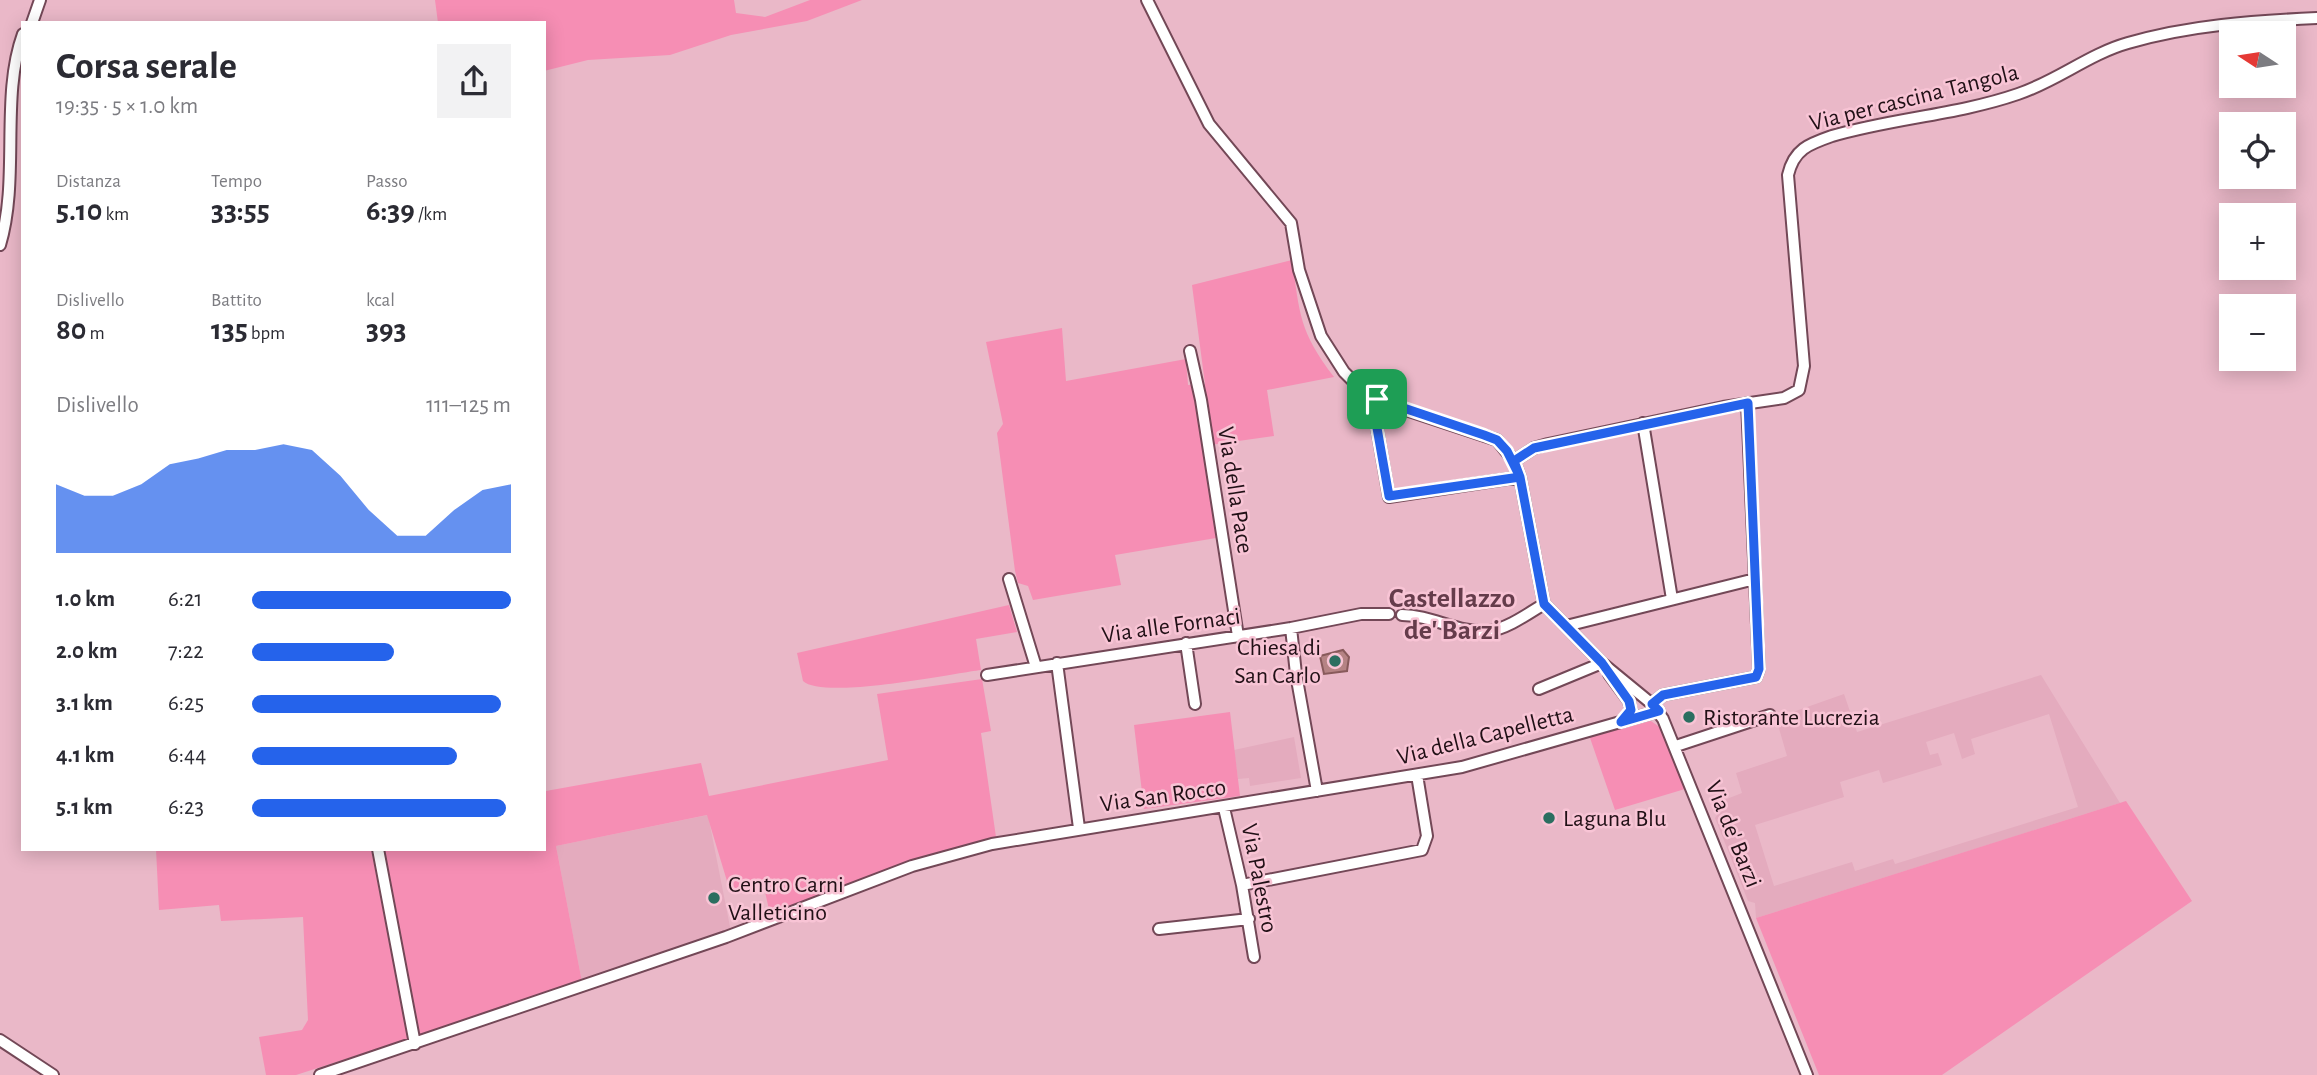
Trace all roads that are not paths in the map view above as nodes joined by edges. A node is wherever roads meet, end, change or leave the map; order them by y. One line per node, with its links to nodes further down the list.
1 (40, 0): 4 (street)
2 (1147, 0): 8 (street)
3 (2317, 18): 9 (street, Via per cascina Tangola)
4 (33, 21)
5 (21, 39): 6 (street)
6 (0, 246)
7 (1190, 351): 21 (street, Via della Pace)
8 (1377, 399): 11 (street); 12 (street)
9 (1748, 403): 10 (street, Via per cascina Tangola); 14 (street)
10 (1643, 423): 11 (street, Via per cascina Tangola); 15 (street)
11 (1514, 461): 12 (street)
12 (1520, 477): 16 (street)
13 (1009, 579): 25 (street)
14 (1755, 579): 15 (street); 29 (street, Via della Capelletta)
15 (1672, 599): 19 (street)
16 (1544, 604): 18 (street); 19 (street)
17 (1389, 614): 20 (street, Via alle Fornaci)
18 (1402, 615)
19 (1566, 626): 24 (street)
20 (1291, 628): 21 (street, Via alle Fornaci); 35 (street)
21 (1238, 636): 22 (street, Via alle Fornaci)
22 (1186, 643): 23 (street, Via alle Fornaci); 28 (street)
23 (1057, 663): 25 (street, Via alle Fornaci); 37 (street)
24 (1602, 663): 27 (street); 29 (street, Via de' Barzi); 30 (street)
25 (1036, 667): 26 (street, Via alle Fornaci)
26 (987, 675)
27 (1539, 689)
28 (1195, 704)
29 (1655, 708): 30 (street); 32 (street, Via della Capelletta); 33 (street, Via de' Barzi)
30 (1631, 710): 32 (street)
31 (1770, 715): 33 (street)
32 (1621, 722): 34 (street, Via della Capelletta)
33 (1676, 746): 47 (street, Via de' Barzi)
34 (1417, 775): 35 (street, Via della Capelletta); 39 (street)
35 (1317, 791): 36 (street, Via San Rocco)
36 (1224, 808): 37 (street, Via San Rocco); 39 (street, Via Palestro)
37 (1080, 828): 44 (street, Via San Rocco)
38 (378, 851): 44 (street)
39 (1242, 885): 40 (street, Via Palestro)
40 (1249, 919): 41 (street); 42 (street, Via Palestro)
41 (1159, 929)
42 (1254, 957)
43 (0, 1040): 45 (street)
44 (415, 1045): 46 (street, Via San Rocco)
45 (52, 1075)
46 (320, 1075)
47 (1807, 1075)

